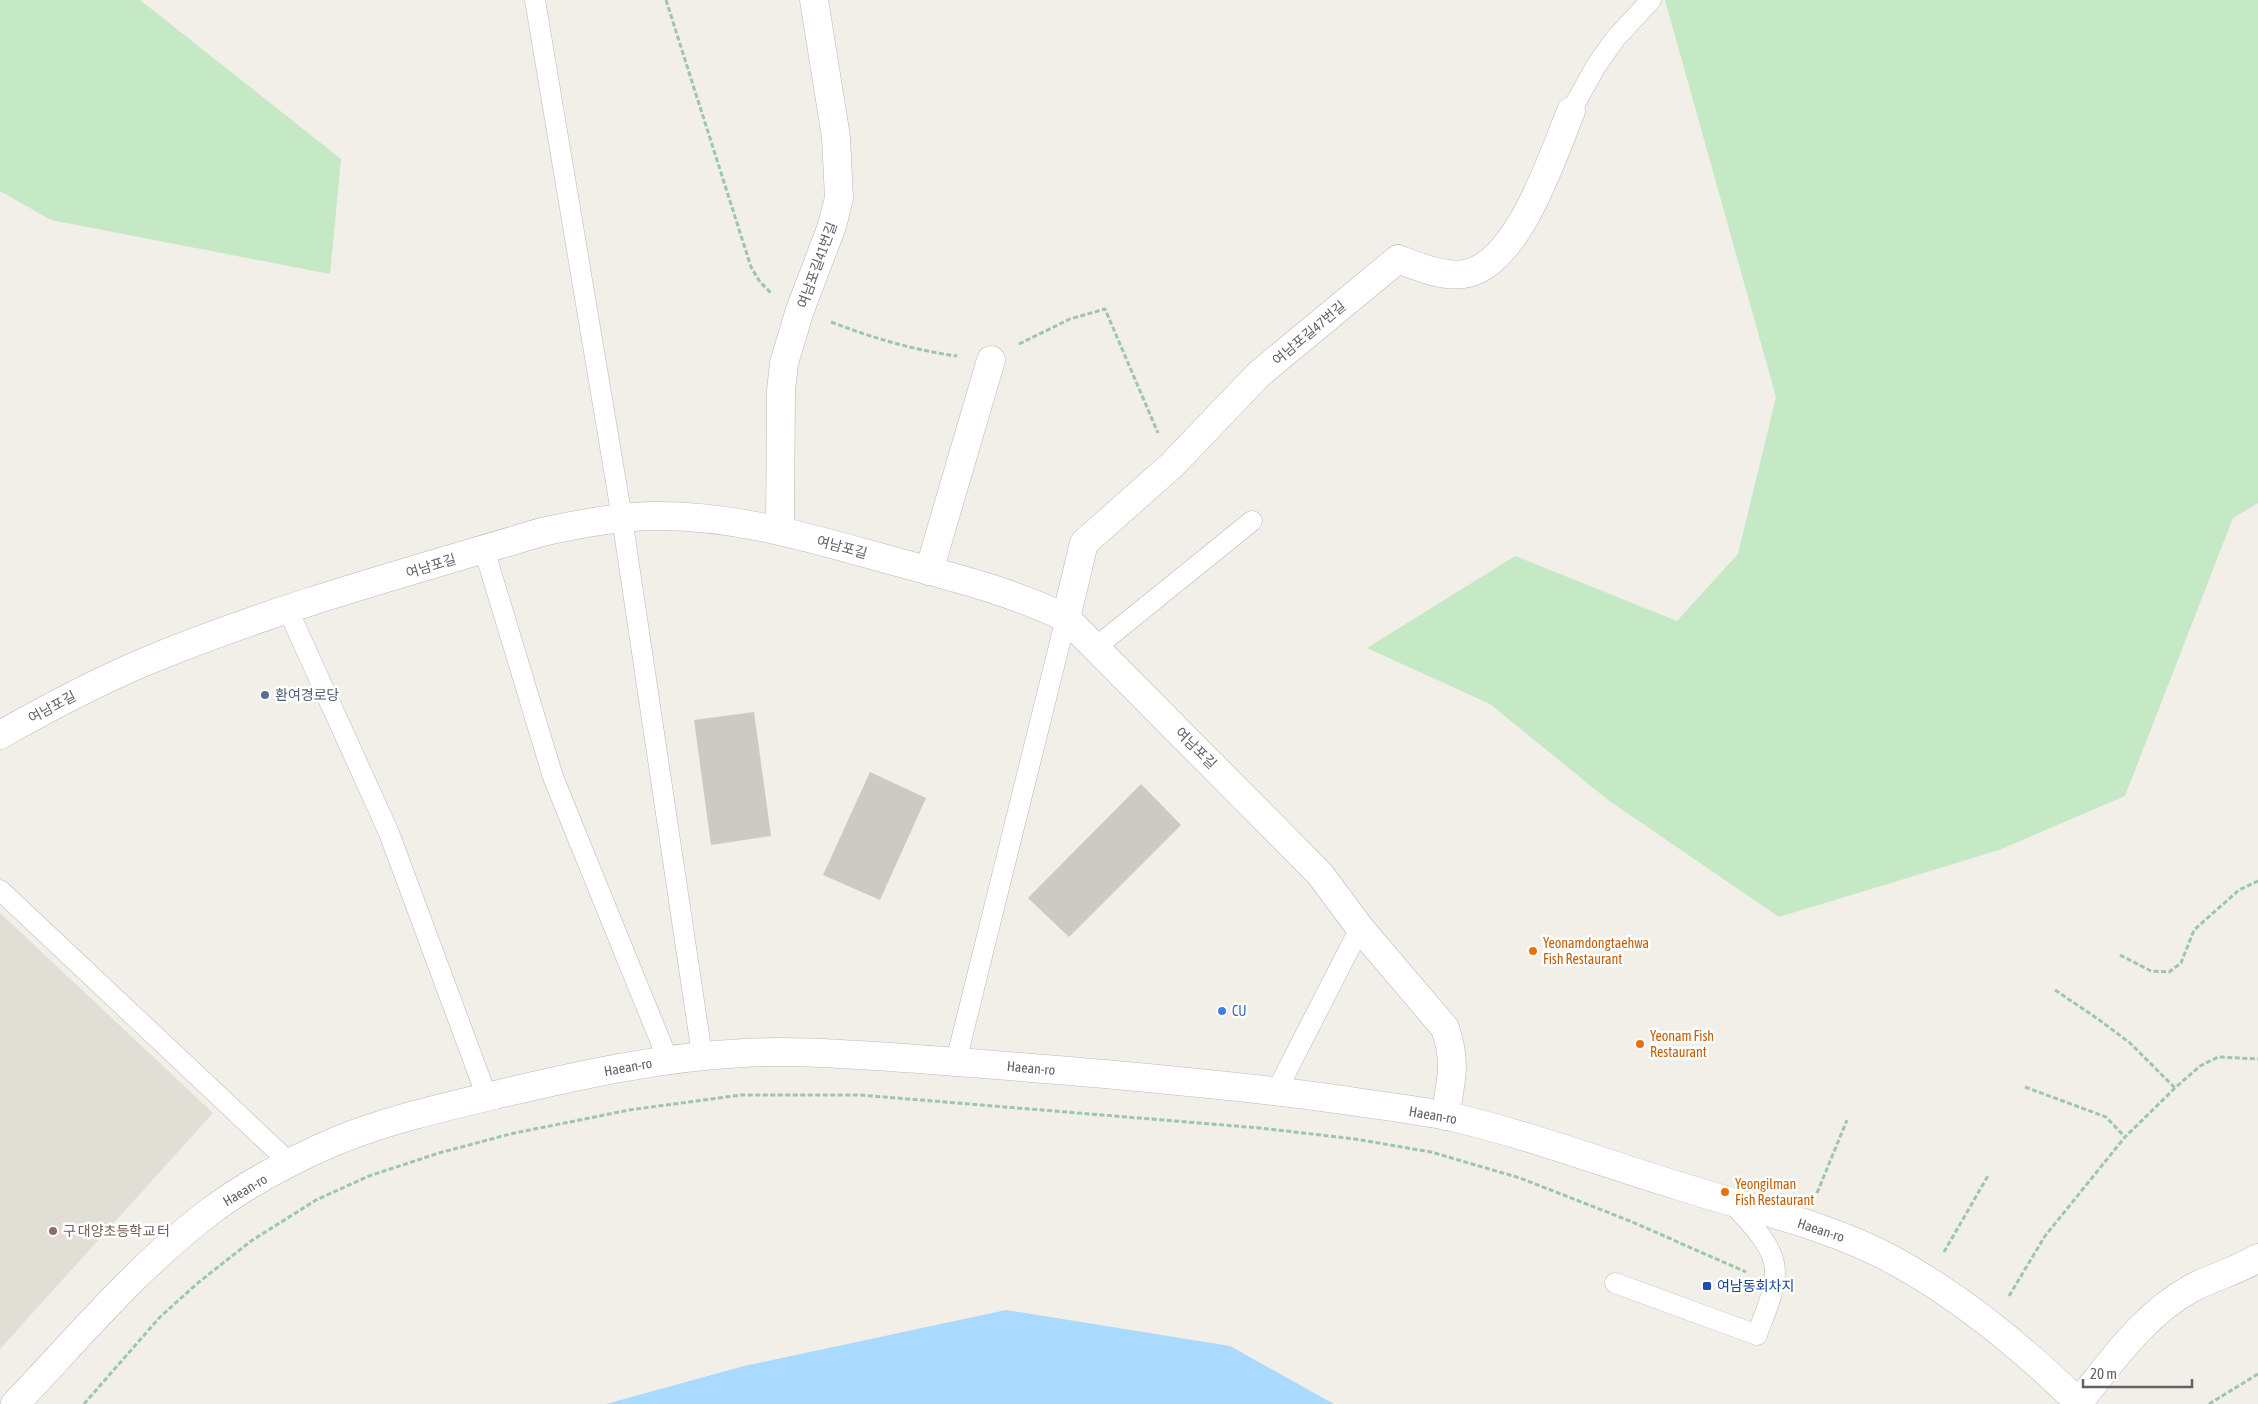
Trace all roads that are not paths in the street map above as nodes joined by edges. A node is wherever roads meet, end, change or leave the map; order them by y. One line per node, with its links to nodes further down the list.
1 (535, 0): 6 (lane)
2 (814, 0): 8 (street, 여남포길41번길)
3 (1651, 0): 4 (lane)
4 (1571, 111): 12 (street, 여남포길47번길)
5 (991, 360): 10 (street)
6 (622, 518): 8 (street, 여남포길); 9 (street, 여남포길); 17 (lane)
7 (1252, 521): 13 (lane)
8 (780, 530): 10 (street, 여남포길)
9 (484, 549): 11 (street, 여남포길); 18 (lane)
10 (929, 571): 12 (street, 여남포길)
11 (288, 610): 14 (street, 여남포길); 21 (lane)
12 (1066, 618): 13 (street, 여남포길); 19 (lane)
13 (1096, 647): 16 (street, 여남포길)
14 (0, 735)
15 (0, 890): 23 (lane)
16 (1360, 928): 20 (lane); 22 (street, 여남포길)
17 (702, 1056): 18 (street, Haean-ro); 19 (street, Haean-ro)
18 (668, 1060): 21 (street, Haean-ro)
19 (956, 1062): 20 (street, Haean-ro)
20 (1277, 1090): 22 (street, Haean-ro)
21 (487, 1097): 23 (street, Haean-ro)
22 (1445, 1116): 24 (street, Haean-ro)
23 (290, 1163): 28 (street, Haean-ro)
24 (1732, 1203): 26 (lane); 27 (street, Haean-ro)
25 (2258, 1258): 27 (street)
26 (1615, 1283)
27 (2080, 1403)
28 (15, 1404)

